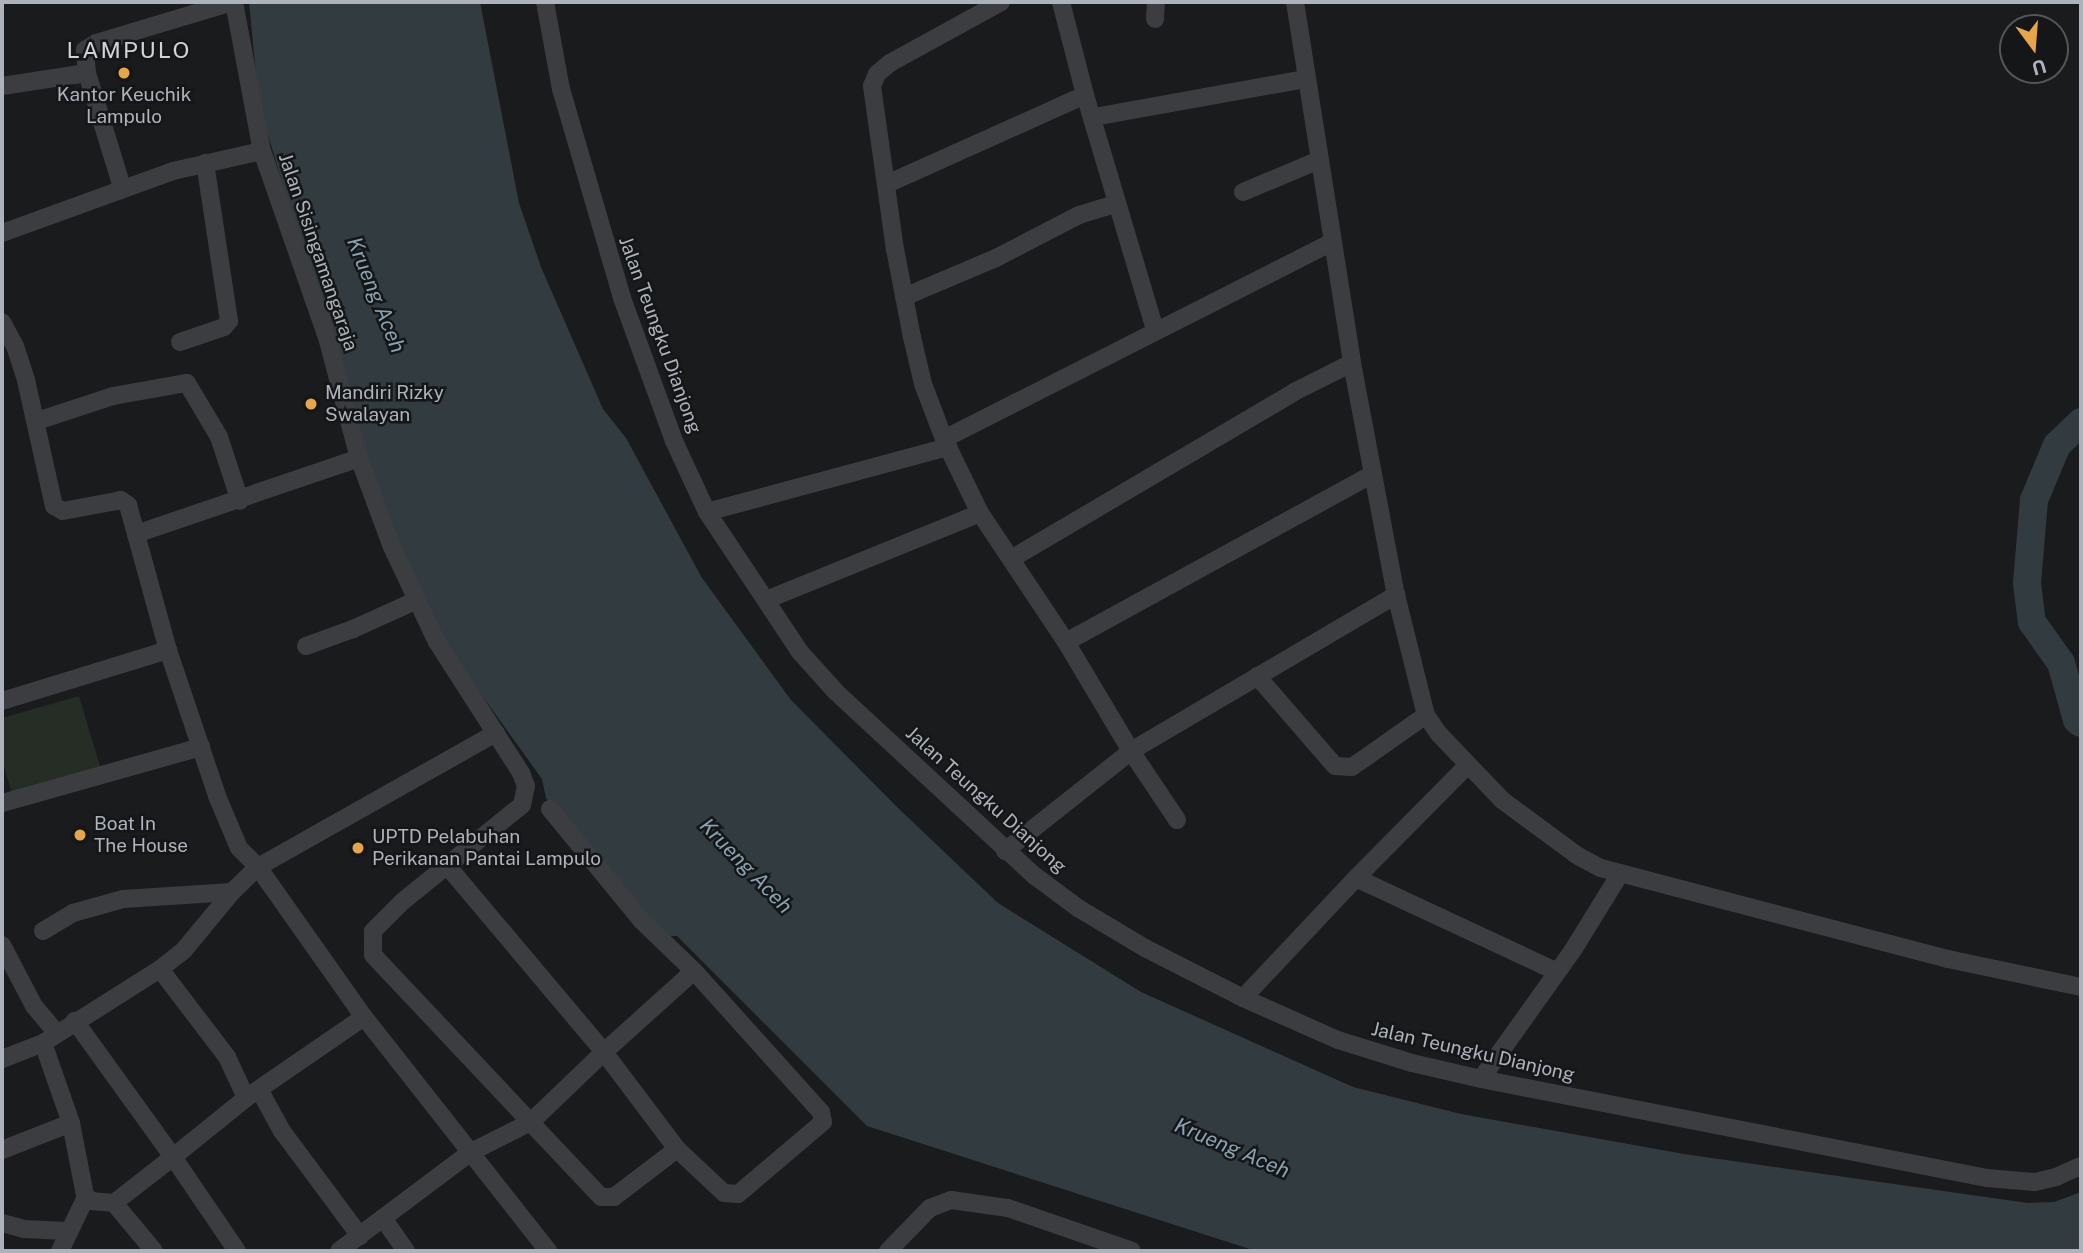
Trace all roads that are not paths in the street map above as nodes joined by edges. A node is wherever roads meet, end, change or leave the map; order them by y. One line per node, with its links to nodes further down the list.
1 (233, 2): 6 (street); 11 (street, Jalan Sisingamangaraja)
2 (545, 2): 31 (street, Jalan Teungku Dianjong)
3 (1001, 2): 14 (street)
4 (1061, 2): 9 (street)
5 (1295, 2): 7 (street)
6 (87, 73): 8 (street); 15 (street)
7 (1306, 79): 10 (street); 12 (street)
8 (2, 86)
9 (1085, 95): 10 (street); 14 (street)
10 (1094, 117): 17 (street)
11 (262, 151): 13 (street); 28 (street, Jalan Sisingamangaraja)
12 (1319, 160): 16 (street); 19 (street)
13 (205, 163): 15 (street); 23 (street)
14 (887, 184): 20 (street)
15 (122, 187): 18 (street)
16 (1243, 192)
17 (1116, 204): 20 (street); 22 (street)
18 (2, 233)
19 (1332, 242): 22 (street); 25 (street)
20 (904, 297): 27 (street)
21 (2, 322): 24 (street)
22 (1155, 330): 27 (street)
23 (180, 342)
24 (8, 349): 26 (street)
25 (1352, 363): 29 (street); 34 (street)
26 (37, 421): 30 (street); 33 (street)
27 (946, 443): 31 (street); 32 (street)
28 (359, 458): 30 (street); 37 (street, Jalan Sisingamangaraja)
29 (1373, 474): 35 (street); 38 (street)
30 (240, 501): 33 (street)
31 (707, 512): 36 (street, Jalan Teungku Dianjong)
32 (980, 513): 34 (street); 36 (street)
33 (136, 534): 40 (street)
34 (1011, 559): 38 (street)
35 (1396, 594): 41 (street); 43 (street)
36 (766, 600): 51 (street, Jalan Teungku Dianjong)
37 (415, 601): 39 (street); 44 (street, Jalan Sisingamangaraja)
38 (1066, 642): 46 (street)
39 (306, 646)
40 (168, 650): 42 (street); 45 (street)
41 (1257, 676): 43 (street); 46 (street)
42 (2, 701)
43 (1426, 715): 47 (street)
44 (496, 733): 52 (street); 53 (street, Jalan Sisingamangaraja)
45 (201, 747): 48 (street); 52 (street)
46 (1131, 751): 50 (street); 51 (street)
47 (1467, 766): 54 (street); 55 (street)
48 (2, 803)
49 (550, 810): 61 (street)
50 (1177, 820)
51 (1005, 851): 64 (street, Jalan Teungku Dianjong)
52 (258, 867): 56 (street); 65 (street)
53 (448, 867): 68 (street); 72 (street)
54 (1620, 874): 62 (street); 63 (street)
55 (1356, 878): 62 (street); 64 (street)
56 (232, 892): 57 (street); 59 (street)
57 (43, 931)
58 (2, 945): 60 (street)
59 (160, 969): 66 (street); 71 (street)
60 (7, 971): 67 (street)
61 (694, 971): 68 (street); 74 (street)
62 (1555, 971): 70 (street)
63 (2081, 987)
64 (1243, 998): 70 (street, Jalan Teungku Dianjong)
65 (364, 1017): 71 (street); 76 (street)
66 (75, 1021): 67 (street); 77 (street)
67 (50, 1038): 69 (street); 73 (street)
68 (604, 1052): 72 (street); 74 (street)
69 (2, 1059)
70 (1481, 1079): 78 (street, Jalan Teungku Dianjong)
71 (253, 1094): 77 (street); 84 (street)
72 (531, 1122): 74 (street); 76 (street)
73 (71, 1123): 75 (street); 79 (street)
74 (677, 1149)
75 (2, 1150)
76 (471, 1152): 81 (street); 92 (street)
77 (173, 1157): 80 (street); 89 (street)
78 (2081, 1166)
79 (86, 1197): 80 (street); 83 (street)
80 (114, 1203): 88 (street)
81 (383, 1218): 84 (street); 91 (street)
82 (2, 1223): 83 (street)
83 (67, 1231): 87 (street)
84 (360, 1236): 90 (street)
85 (896, 1249): 86 (street)
86 (1122, 1250)
87 (60, 1251)
88 (153, 1251)
89 (237, 1251)
90 (339, 1251)
91 (406, 1251)
92 (548, 1251)

